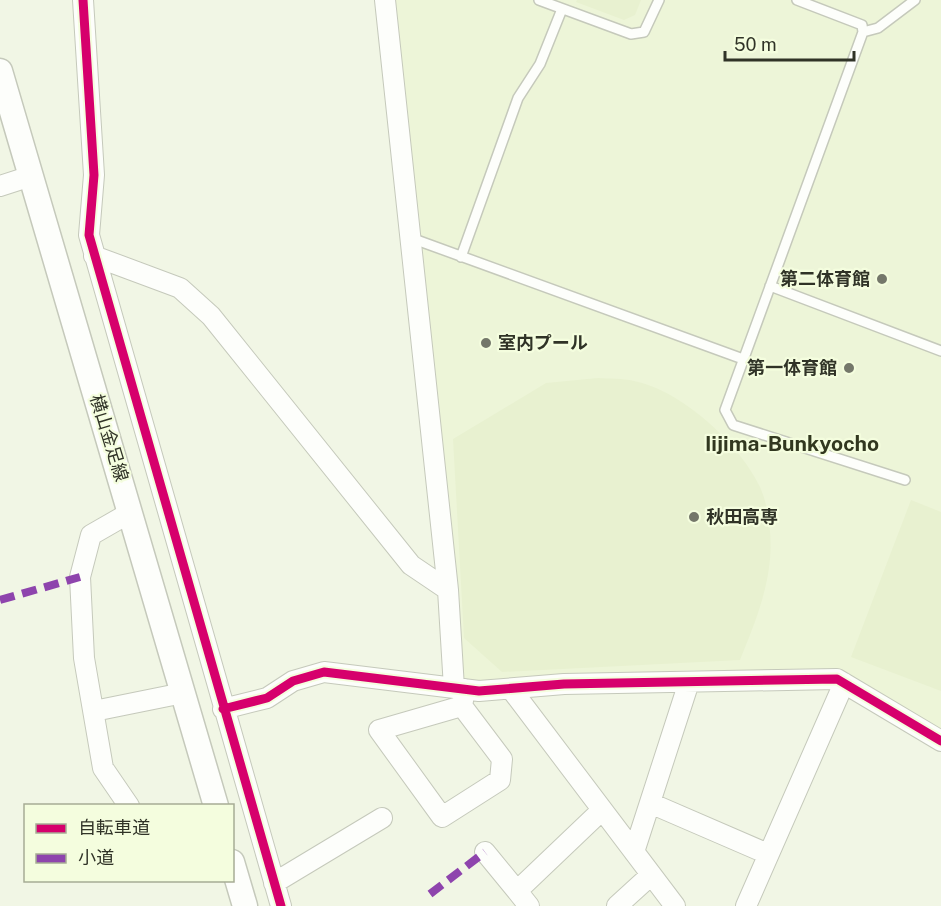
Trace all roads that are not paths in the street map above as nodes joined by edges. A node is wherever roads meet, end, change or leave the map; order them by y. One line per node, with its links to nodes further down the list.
1 (83, 0): 13 (street)
2 (385, 0): 12 (street)
3 (539, 0): 7 (lane)
4 (659, 0): 7 (lane)
5 (797, 0): 8 (lane)
6 (915, 0): 8 (lane)
7 (562, 9): 14 (lane)
8 (863, 32): 15 (lane)
9 (0, 71): 10 (street, 横山金足線)
10 (31, 176): 11 (street); 19 (street, 横山金足線)
11 (0, 186)
12 (411, 238): 14 (lane); 20 (street)
13 (94, 256): 20 (street); 26 (street)
14 (461, 257): 17 (lane)
15 (770, 286): 16 (lane); 17 (lane)
16 (941, 351)
17 (743, 359): 18 (lane)
18 (905, 480)
19 (131, 512): 24 (street, 横山金足線); 27 (street)
20 (448, 590): 25 (street)
21 (689, 682): 22 (street); 23 (street); 29 (street)
22 (844, 683): 28 (street); 36 (street)
23 (511, 689): 25 (street); 32 (street)
24 (183, 693): 27 (street); 31 (street, 横山金足線)
25 (461, 694): 25 (street); 26 (street)
26 (223, 709): 39 (street)
27 (94, 711): 30 (street)
28 (941, 741)
29 (650, 803): 35 (street); 36 (street)
30 (128, 804)
31 (215, 804)
32 (602, 810): 35 (street); 40 (street)
33 (382, 818): 39 (street)
34 (484, 852): 40 (street)
35 (634, 852): 38 (street)
36 (768, 854): 45 (street)
37 (234, 869): 41 (street)
38 (651, 875): 43 (street); 44 (street)
39 (274, 883): 42 (street)
40 (523, 898)
41 (245, 906)
42 (281, 906)
43 (617, 906)
44 (675, 906)
45 (746, 906)

